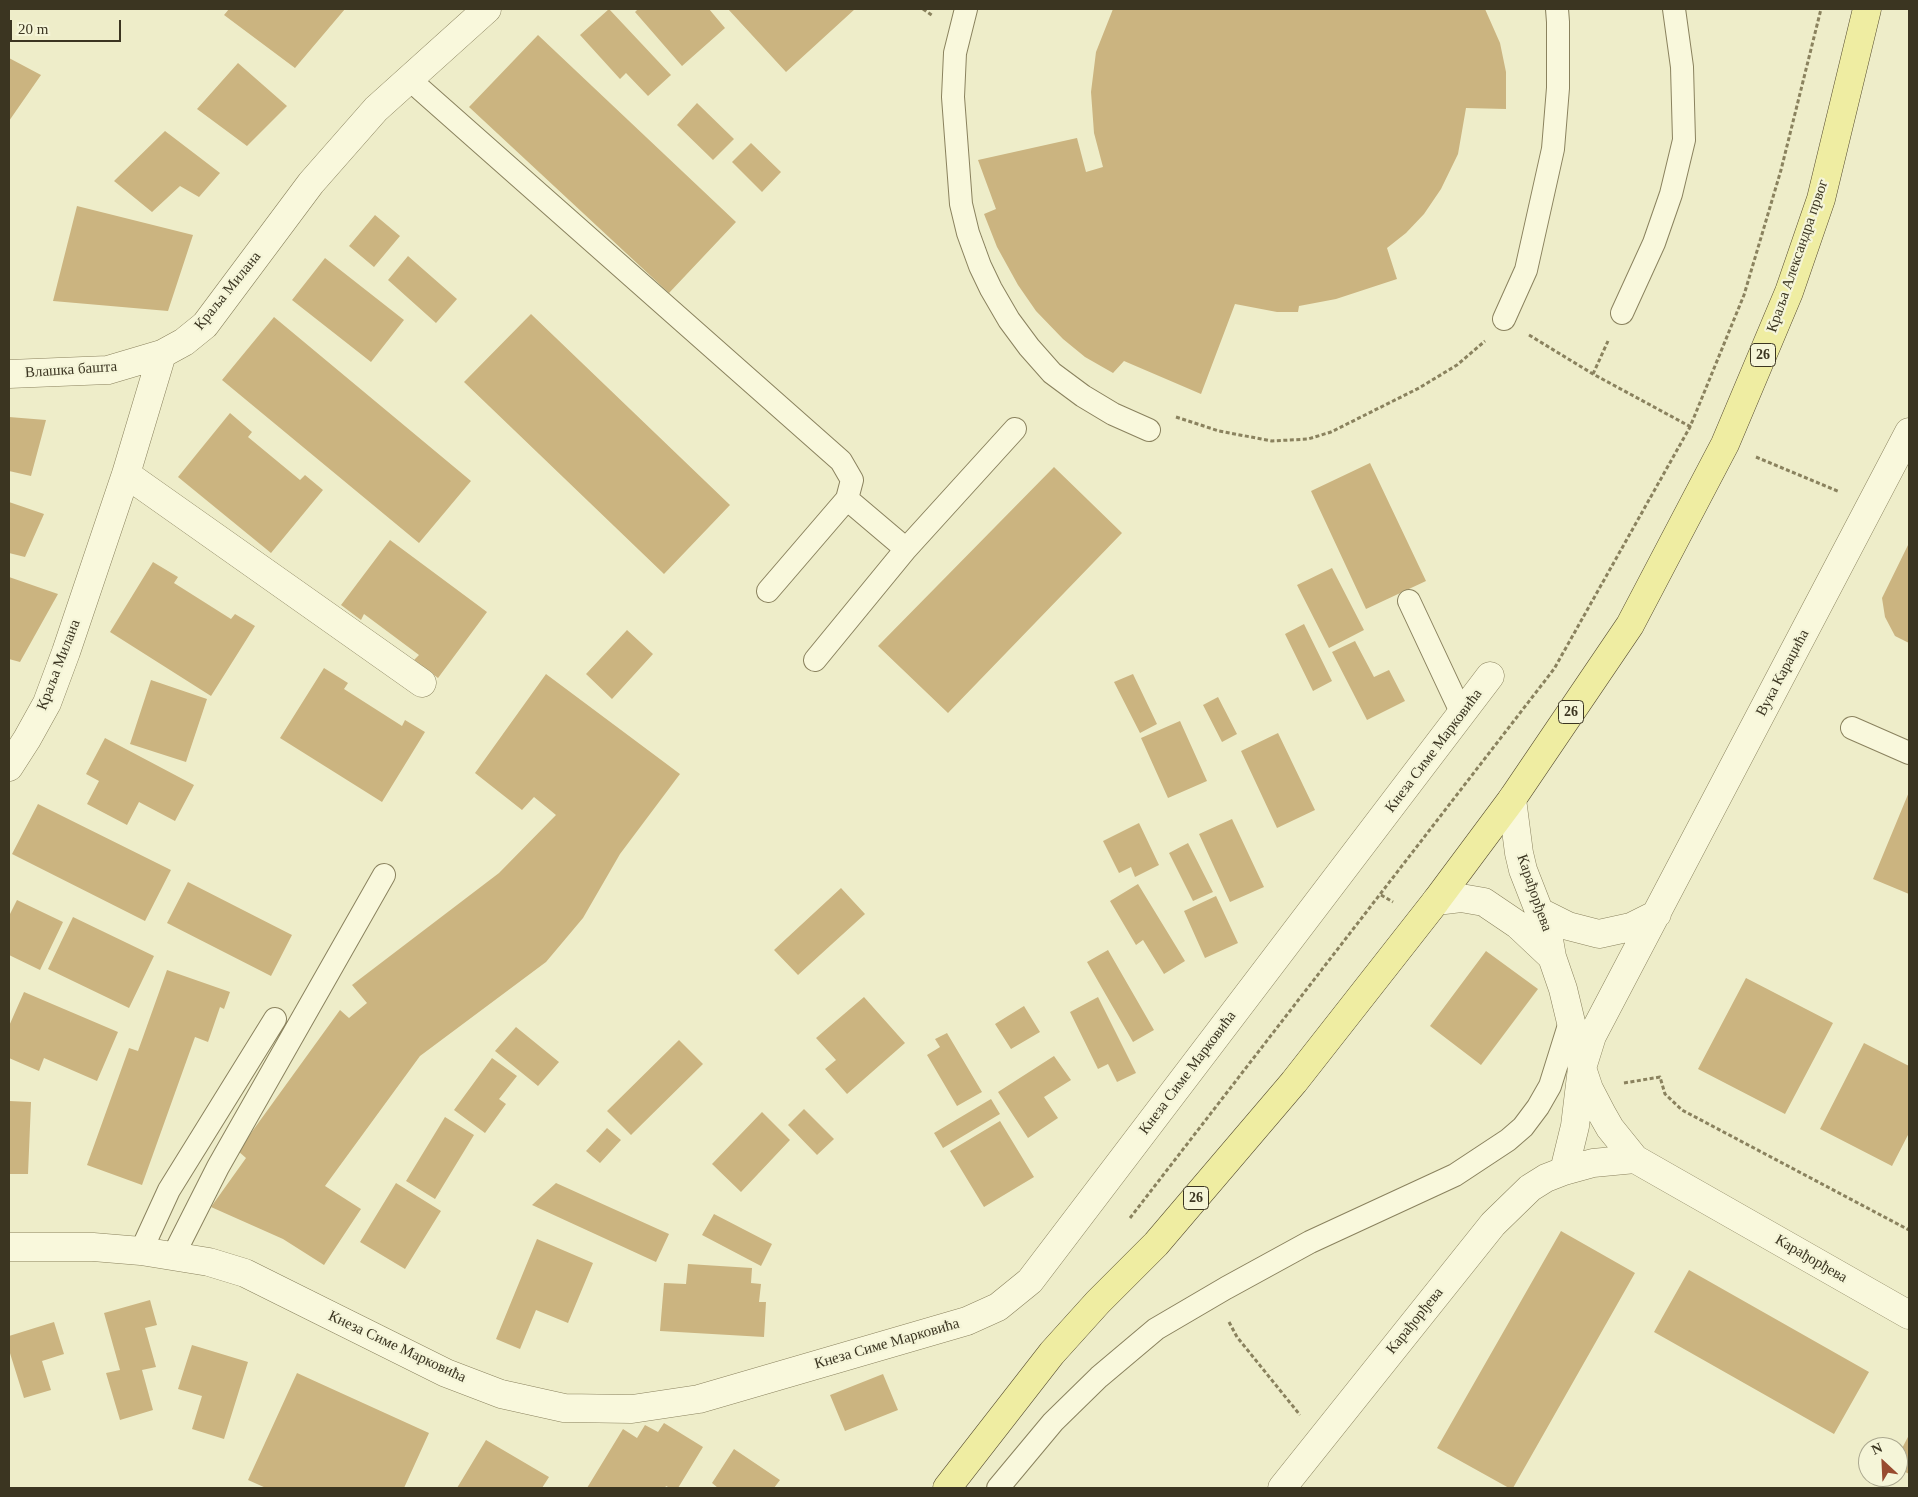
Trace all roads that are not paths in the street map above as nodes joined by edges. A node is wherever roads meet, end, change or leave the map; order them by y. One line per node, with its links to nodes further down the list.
1 (487, 9): 6 (street, Краља Милана)
2 (966, 9): 12 (lane)
3 (1557, 9): 8 (lane)
4 (1674, 9): 7 (lane)
5 (1867, 9): 26 (main road, Краља Александра првог / 26)
6 (409, 79): 9 (street, Краља Милана); 15 (lane)
7 (1622, 313)
8 (1504, 319)
9 (162, 354): 10 (street, Влашка башта); 14 (street, Краља Милана)
10 (9, 374)
11 (1014, 429): 16 (lane)
12 (1150, 430)
13 (1909, 432): 30 (street, Вука Караџића)
14 (126, 474): 21 (street); 25 (street, Краља Милана)
15 (847, 499): 16 (lane); 17 (lane)
16 (906, 549): 19 (lane)
17 (768, 591)
18 (1409, 602): 22 (lane)
19 (816, 660)
20 (1490, 676): 22 (street, Кнеза Симе Марковића)
21 (422, 684)
22 (1462, 714): 39 (street, Кнеза Симе Марковића)
23 (1852, 728): 24 (lane)
24 (1909, 753)
25 (9, 767)
26 (1512, 799): 28 (main road, 26); 29 (street, Карађорђева)
27 (384, 875): 39 (lane)
28 (1436, 901): 31 (street, Карађорђева); 41 (main road, 26)
29 (1540, 912): 30 (street); 31 (street, Карађорђева)
30 (1657, 914): 34 (street, Вука Караџића)
31 (1552, 957): 33 (street, Карађорђева)
32 (275, 1019): 38 (lane)
33 (1570, 1022): 34 (street, Карађорђева); 42 (lane)
34 (1585, 1079): 35 (street, Карађорђева); 36 (street, Карађорђева)
35 (1635, 1159): 36 (street, Карађорђева); 40 (street, Карађорђева)
36 (1564, 1171): 43 (street, Карађорђева)
37 (9, 1247): 38 (street, Кнеза Симе Марковића)
38 (141, 1251): 39 (street, Кнеза Симе Марковића)
39 (174, 1256)
40 (1909, 1315)
41 (947, 1488)
42 (998, 1488)
43 (1282, 1488)

